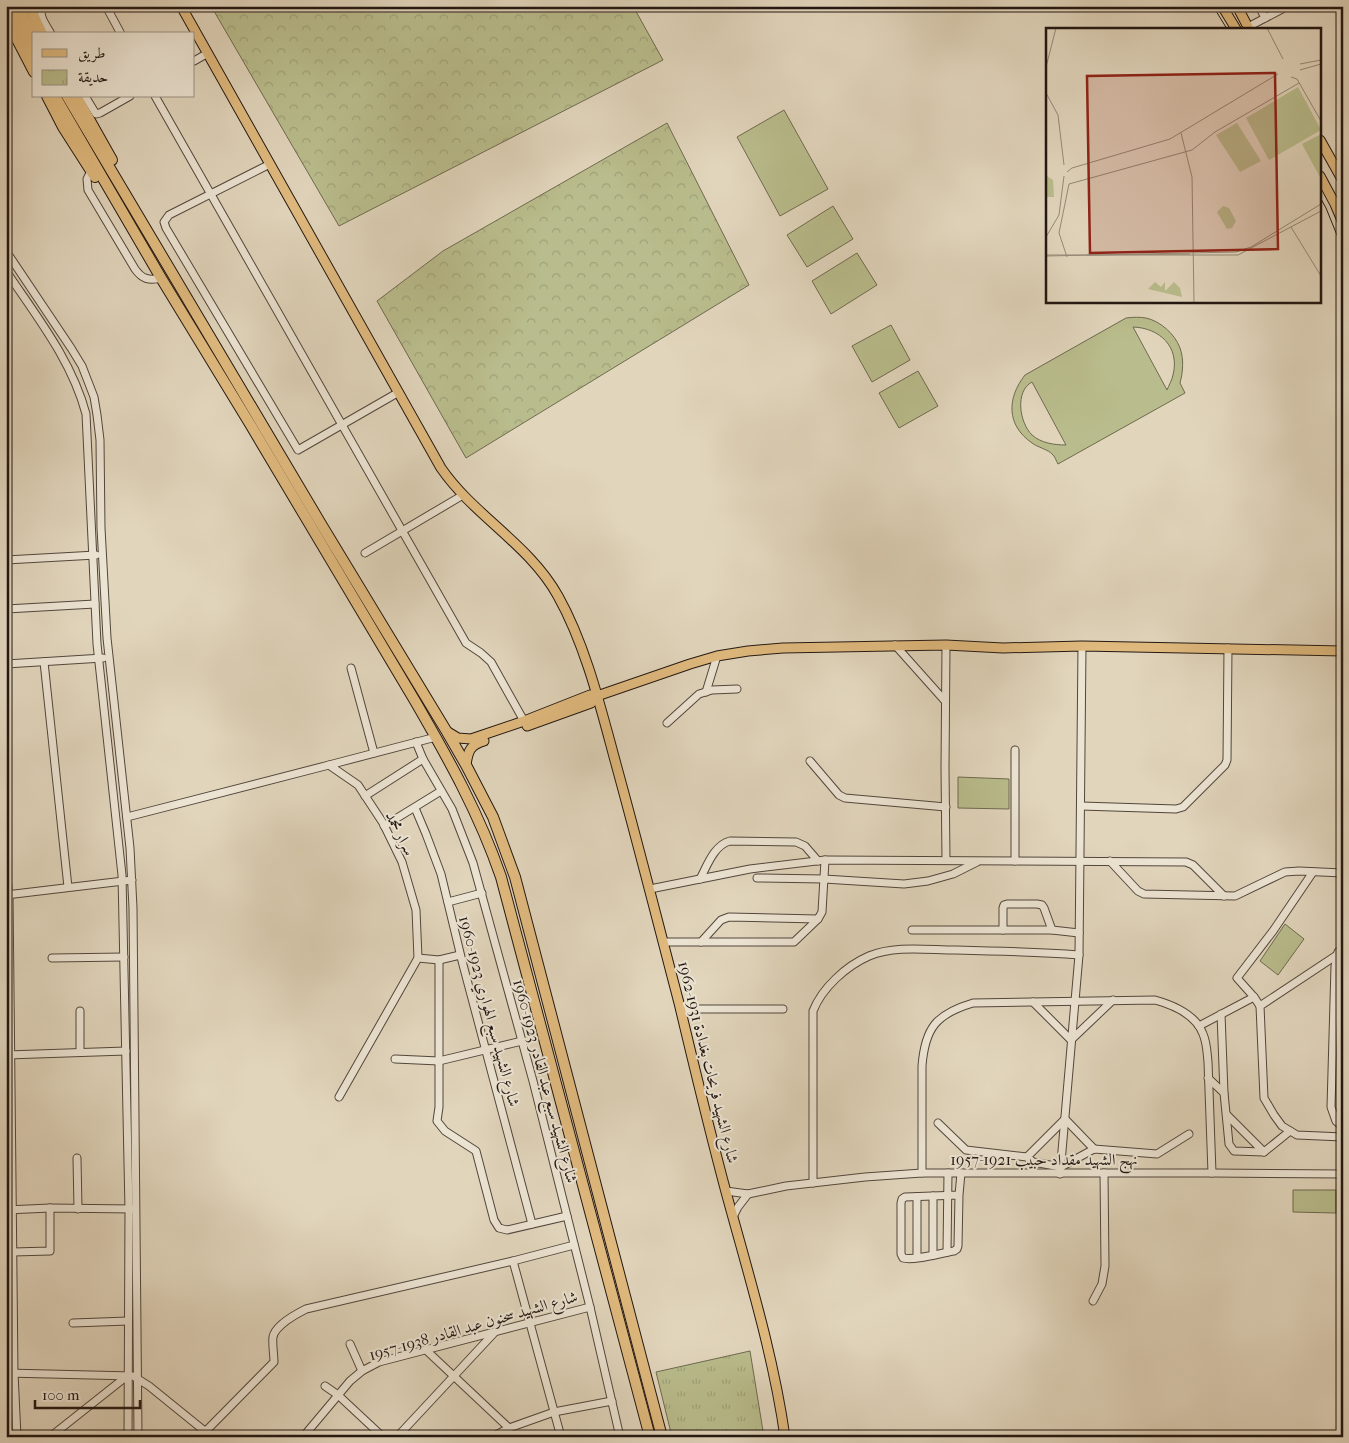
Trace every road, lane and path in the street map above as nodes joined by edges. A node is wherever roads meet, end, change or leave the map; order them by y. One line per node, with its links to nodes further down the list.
1 (9, 6): 19 (highway)
2 (18, 6): 18 (highway)
3 (29, 6): 15 (highway)
4 (43, 6): 16 (street)
5 (106, 6): 17 (street)
6 (181, 6): 20 (main road, شارع الشهيد فريحات بغدادة 1931-1962)
7 (1222, 6): 13 (main road)
8 (1237, 6): 14 (main road)
9 (1259, 6): 12 (street)
10 (1288, 6): 12 (street)
11 (6, 18): 22 (highway)
12 (1265, 18): 14 (street)
13 (1235, 28)
14 (1249, 28)
15 (41, 32)
16 (50, 32)
17 (120, 32)
18 (32, 34)
19 (32, 53)
20 (208, 53): 21 (street); 31 (main road, شارع الشهيد فريحات بغدادة 1931-1962)
21 (195, 60)
22 (32, 68)
23 (48, 98): 32 (highway)
24 (56, 98): 36 (highway)
25 (67, 98): 38 (highway)
26 (77, 98): 38 (highway)
27 (86, 98): 28 (street)
28 (126, 98)
29 (156, 98): 35 (street)
30 (1322, 144): 34 (main road)
31 (270, 164): 35 (street); 42 (main road, شارع الشهيد فريحات بغدادة 1931-1962)
32 (91, 171): 36 (highway); 41 (street)
33 (1322, 180): 37 (main road)
34 (1343, 181)
35 (211, 194): 43 (street); 43 (street)
36 (122, 211): 41 (highway)
37 (1343, 223)
38 (155, 243): 69 (highway)
39 (6, 251): 47 (street)
40 (6, 271): 48 (street)
41 (161, 278): 70 (highway)
42 (398, 392): 43 (street); 44 (main road, شارع الشهيد فريحات بغدادة 1931-1962)
43 (342, 424): 45 (street)
44 (463, 495): 45 (street); 65 (main road, شارع الشهيد فريحات بغدادة 1931-1962)
45 (402, 531): 46 (street); 68 (street)
46 (365, 553)
47 (102, 554): 48 (street); 59 (street)
48 (93, 555): 49 (street); 50 (street)
49 (6, 560)
50 (95, 604): 51 (street); 58 (street)
51 (6, 609)
52 (895, 645): 53 (main road); 57 (main road); 66 (street)
53 (946, 645): 54 (main road); 66 (street)
54 (1082, 646): 55 (main road); 80 (street)
55 (1228, 648): 56 (main road); 80 (street)
56 (1343, 650)
57 (717, 656): 64 (street); 65 (main road)
58 (99, 658): 59 (street); 60 (street); 97 (street)
59 (108, 658): 83 (street)
60 (44, 662): 61 (street); 99 (street)
61 (6, 664)
62 (351, 668): 73 (street)
63 (738, 689): 64 (street)
64 (706, 692): 67 (street)
65 (597, 696): 68 (main road); 100 (main road, شارع الشهيد فريحات بغدادة 1931-1962)
66 (945, 700): 81 (street)
67 (667, 723)
68 (525, 724): 69 (main road); 77 (main road)
69 (447, 732): 77 (highway)
70 (436, 736): 71 (street); 211 (highway)
71 (416, 742): 73 (street); 74 (street, شارع الشهيد سبع عبد القادر 1923-1960)
72 (1015, 750): 88 (street)
73 (374, 753): 76 (street)
74 (423, 759): 78 (street, شارع الشهيد سبع عبد القادر 1923-1960); 79 (street)
75 (810, 761): 81 (street)
76 (329, 765): 79 (street, سرار محمد); 83 (street)
77 (466, 766): 212 (highway)
78 (441, 791): 82 (street); 101 (street, شارع الشهيد سبع عبد القادر 1923-1960)
79 (365, 796): 84 (street, سرار محمد)
80 (1081, 806): 89 (street)
81 (946, 807): 85 (street)
82 (415, 808): 84 (street); 104 (street, شارع الشهيد سبع الهواري 1923-1960)
83 (127, 817): 98 (street)
84 (384, 826): 118 (street, سرار محمد)
85 (946, 860): 86 (street); 87 (street)
86 (980, 860): 88 (street); 96 (street)
87 (821, 861): 95 (street); 95 (street); 96 (street)
88 (1015, 861): 89 (street)
89 (1080, 861): 90 (street); 109 (street)
90 (1110, 862): 103 (street); 103 (street)
91 (6, 870): 102 (street)
92 (1313, 872): 93 (street); 103 (street); 121 (street)
93 (1343, 873)
94 (757, 878): 96 (street)
95 (700, 879): 100 (street)
96 (824, 879): 105 (street)
97 (122, 880): 98 (street); 99 (street); 116 (street)
98 (132, 880): 170 (street)
99 (68, 887): 102 (street)
100 (650, 889): 110 (main road, شارع الشهيد فريحات بغدادة 1931-1962)
101 (482, 893): 104 (street); 131 (street, شارع الشهيد سبع عبد القادر 1923-1960)
102 (8, 895): 120 (street)
103 (1224, 896)
104 (448, 902): 113 (street, شارع الشهيد سبع الهواري 1923-1960)
105 (818, 919): 111 (street); 111 (street)
106 (912, 930): 107 (street)
107 (1003, 930): 108 (street); 108 (street)
108 (1052, 930): 109 (street)
109 (1079, 933): 114 (street)
110 (663, 942): 111 (street); 126 (main road, شارع الشهيد فريحات بغدادة 1931-1962)
111 (701, 942)
112 (1343, 947): 115 (street)
113 (460, 955): 119 (street); 133 (street, شارع الشهيد سبع الهواري 1923-1960)
114 (1079, 955): 123 (street); 160 (street)
115 (1337, 955): 125 (street); 145 (street)
116 (124, 957): 117 (street); 134 (street)
117 (52, 958)
118 (418, 958): 119 (street); 141 (street)
119 (439, 960): 138 (street)
120 (8, 983): 136 (street)
121 (1254, 997): 125 (street); 129 (street)
122 (1113, 1000): 123 (street); 130 (street); 132 (street)
123 (1075, 1001): 124 (street); 132 (street)
124 (1034, 1002): 132 (street); 158 (street)
125 (1260, 1006): 146 (street)
126 (680, 1009): 127 (street); 161 (main road, شارع الشهيد فريحات بغدادة 1931-1962)
127 (782, 1009)
128 (80, 1010): 135 (street)
129 (1221, 1014): 130 (street); 140 (street)
130 (1199, 1026): 139 (street)
131 (522, 1040): 133 (street); 171 (street, شارع الشهيد سبع عبد القادر 1923-1960)
132 (1071, 1040): 143 (street)
133 (485, 1050): 138 (street); 173 (street, شارع الشهيد سبع الهواري 1923-1960)
134 (126, 1051): 135 (street); 170 (street)
135 (80, 1052): 136 (street)
136 (8, 1054): 168 (street)
137 (395, 1059): 138 (street)
138 (439, 1061): 173 (street)
139 (1208, 1078): 140 (street); 157 (street)
140 (1224, 1093): 142 (street)
141 (339, 1097)
142 (1226, 1115): 150 (street); 150 (street)
143 (1065, 1119): 149 (street); 152 (street); 153 (street)
144 (938, 1123): 152 (street)
145 (1343, 1127)
146 (1290, 1131): 148 (street); 150 (street)
147 (1189, 1134): 149 (street)
148 (1343, 1137)
149 (1094, 1149): 153 (street)
150 (1264, 1152)
151 (76, 1158): 169 (street)
152 (1027, 1158): 153 (street)
153 (1060, 1170): 155 (street, نهج الشهيد مقداد حبيب 1921-1957); 156 (street, نهج الشهيد مقداد حبيب 1921-1957)
154 (948, 1173): 155 (street, نهج الشهيد مقداد حبيب 1921-1957); 158 (street, نهج الشهيد مقداد حبيب 1921-1957); 163 (street)
155 (961, 1173): 164 (street)
156 (1104, 1173): 157 (street, نهج الشهيد مقداد حبيب 1921-1957); 180 (street)
157 (1212, 1173): 159 (street, نهج الشهيد مقداد حبيب 1921-1957)
158 (922, 1174): 160 (street, نهج الشهيد مقداد حبيب 1921-1957)
159 (1343, 1174)
160 (813, 1183): 162 (street, نهج الشهيد مقداد حبيب 1921-1957)
161 (726, 1191): 162 (street); 172 (main road, شارع الشهيد فريحات بغدادة 1931-1962)
162 (748, 1194): 172 (street)
163 (947, 1195): 164 (street); 165 (street); 176 (street)
164 (959, 1195): 176 (street)
165 (933, 1196): 166 (street); 177 (street)
166 (917, 1197): 178 (street); 178 (street)
167 (50, 1208): 168 (street); 169 (street); 175 (street)
168 (9, 1209): 175 (street)
169 (78, 1209): 170 (street)
170 (132, 1209): 182 (street); 193 (street)
171 (567, 1216): 173 (street); 174 (street, شارع الشهيد سبع عبد القادر 1923-1960)
172 (733, 1217): 213 (main road, شارع الشهيد فريحات بغدادة 1931-1962)
173 (532, 1224)
174 (574, 1245): 179 (street); 181 (street, شارع الشهيد سبع عبد القادر 1923-1960)
175 (13, 1252): 190 (street)
176 (946, 1252): 177 (street)
177 (933, 1255): 178 (street)
178 (916, 1257)
179 (513, 1261): 183 (street); 199 (street)
180 (1093, 1301)
181 (590, 1306): 183 (street, شارع الشهيد سحنون عبد القادر 1938-1957); 196 (street, شارع الشهيد سبع عبد القادر 1923-1960)
182 (128, 1321): 184 (street); 191 (street)
183 (530, 1322): 185 (street, شارع الشهيد سحنون عبد القادر 1938-1957); 197 (street)
184 (73, 1323)
185 (495, 1332): 187 (street, شارع الشهيد سحنون عبد القادر 1938-1957); 192 (street)
186 (350, 1344): 188 (street)
187 (426, 1350): 188 (street, شارع الشهيد سحنون عبد القادر 1938-1957); 192 (street)
188 (362, 1371): 195 (street, شارع الشهيد سحنون عبد القادر 1938-1957)
189 (6, 1373): 190 (street)
190 (14, 1373): 191 (street); 200 (street)
191 (127, 1375): 193 (street); 201 (street); 202 (street)
192 (454, 1376): 198 (street); 207 (street)
193 (138, 1379): 199 (street); 203 (street)
194 (326, 1386): 195 (street)
195 (338, 1395): 205 (street, شارع الشهيد سحنون عبد القادر 1938-1957); 206 (street)
196 (612, 1401): 197 (street); 210 (street, شارع الشهيد سبع عبد القادر 1923-1960)
197 (554, 1412): 198 (street); 209 (street)
198 (509, 1428): 208 (street)
199 (203, 1434): 204 (street)
200 (16, 1437)
201 (50, 1437)
202 (128, 1437)
203 (138, 1437)
204 (212, 1437)
205 (303, 1437)
206 (383, 1437)
207 (397, 1437)
208 (492, 1437)
209 (561, 1437)
210 (620, 1437)
211 (650, 1437)
212 (662, 1437)
213 (785, 1437)

